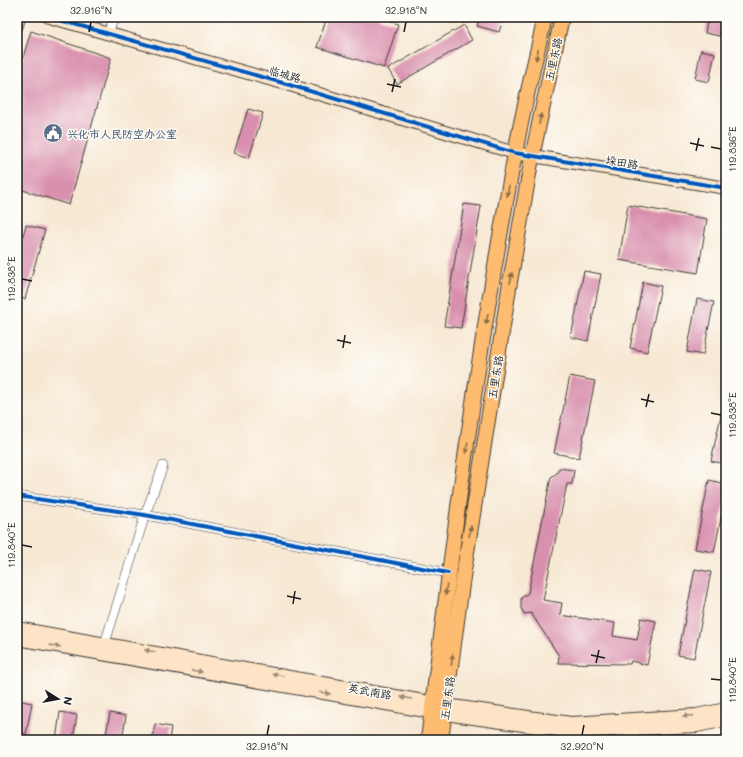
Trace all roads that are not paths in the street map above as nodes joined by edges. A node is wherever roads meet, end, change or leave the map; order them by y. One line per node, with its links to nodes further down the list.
1 (19, 17): 6 (main road)
2 (49, 17): 7 (main road, 临城路)
3 (114, 17): 7 (street)
4 (545, 17): 8 (main road, 五里东路, one-way to 8)
5 (562, 17): 9 (main road, 五里东路, one-way to 5)
6 (17, 25)
7 (108, 34): 8 (main road, 临城路)
8 (515, 153): 9 (main road, 垛田路); 14 (main road, 五里东路, one-way to 14)
9 (532, 157): 10 (main road, 垛田路); 20 (main road, 五里东路, one-way to 9)
10 (726, 188)
11 (163, 466): 13 (street)
12 (17, 496): 13 (street)
13 (145, 515): 14 (street); 17 (street)
14 (448, 573): 18 (main road, 五里东路, one-way to 18)
15 (17, 628): 17 (main road, 英武南路)
16 (17, 639): 18 (main road, 英武南路, one-way to 18)
17 (105, 643): 18 (main road, 英武南路, one-way to 17)
18 (432, 707): 20 (main road, 英武南路); 22 (main road, 五里东路)
19 (726, 709): 20 (main road, 英武南路, one-way to 20)
20 (446, 710): 21 (main road, 英武南路); 23 (main road, 五里东路)
21 (726, 720)
22 (428, 740)
23 (441, 740)

